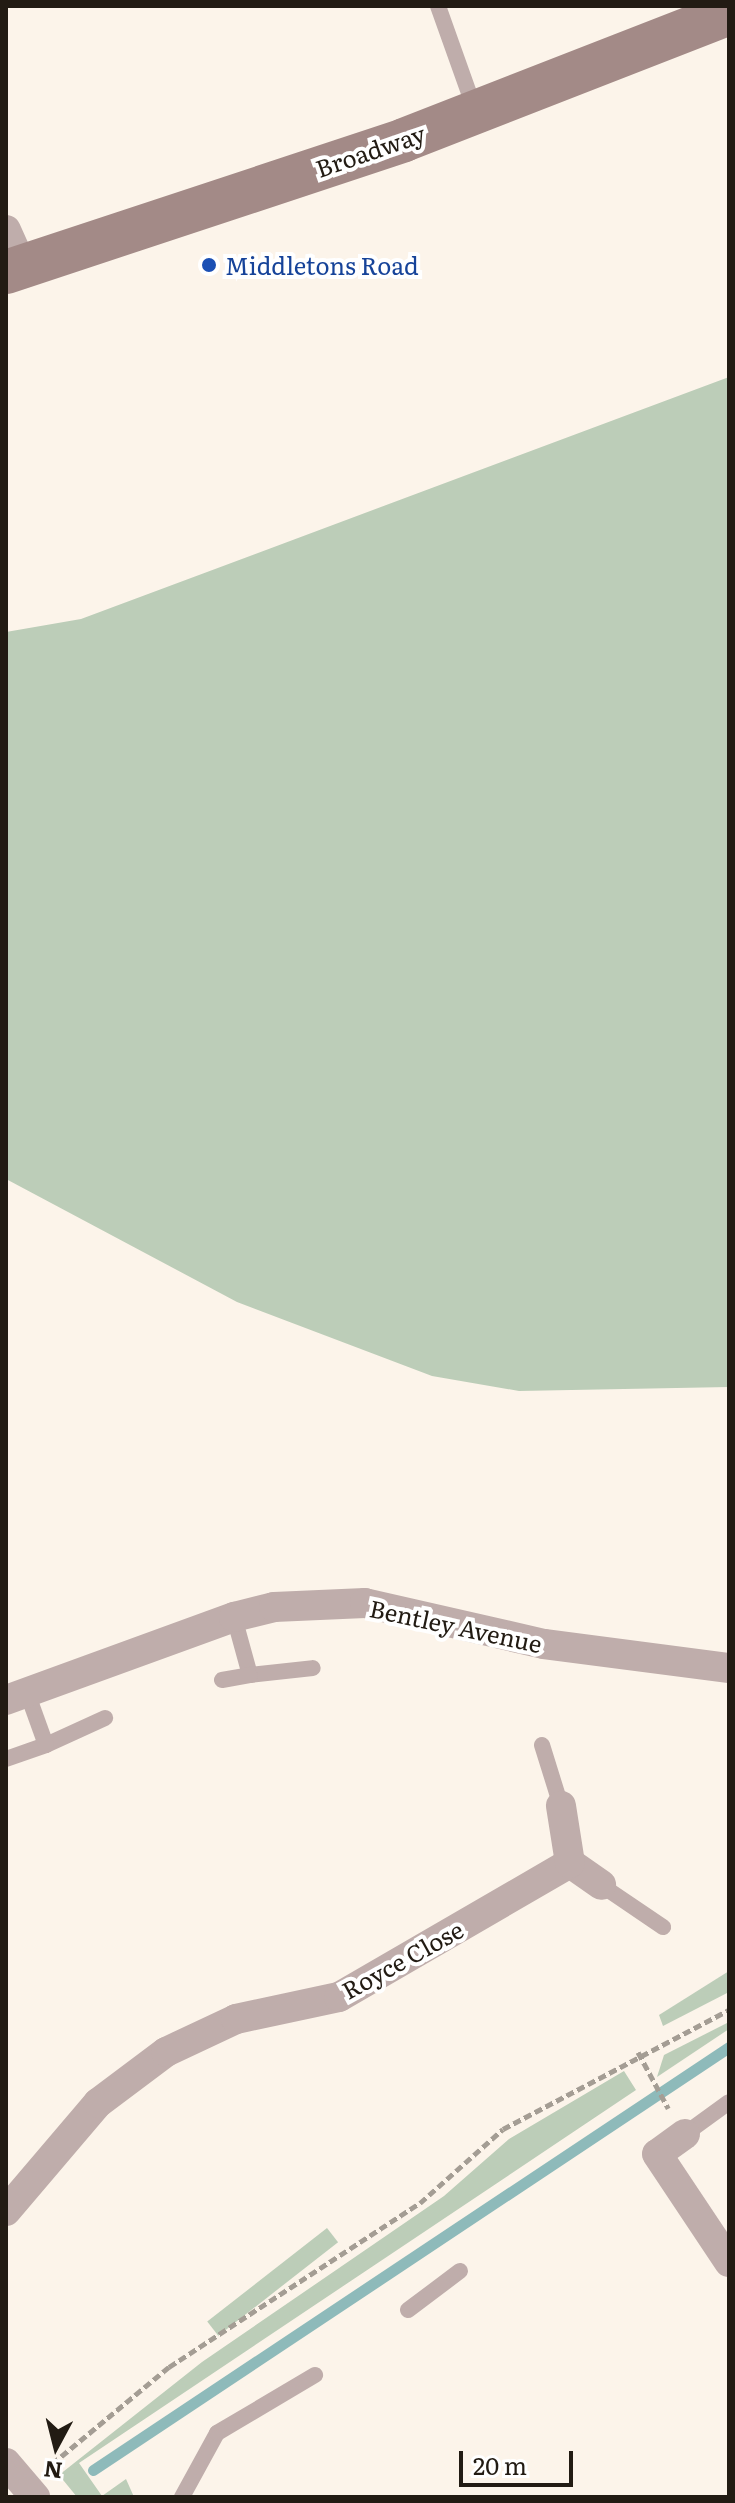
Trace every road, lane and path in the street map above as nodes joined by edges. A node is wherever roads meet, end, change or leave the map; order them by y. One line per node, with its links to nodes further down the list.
1 (438, 6): 3 (lane)
2 (729, 13): 3 (main road, Broadway)
3 (476, 112): 4 (main road, Broadway)
4 (12, 257)
5 (234, 1617): 7 (street, Bentley Avenue); 8 (lane); 10 (street, Bentley Avenue)
6 (313, 1668): 8 (lane)
7 (729, 1668)
8 (250, 1675): 9 (lane)
9 (222, 1680)
10 (17, 1697): 12 (lane)
11 (105, 1718): 12 (lane)
12 (46, 1745): 14 (lane)
13 (542, 1745): 15 (lane)
14 (6, 1759)
15 (561, 1806): 16 (street)
16 (570, 1863): 17 (street); 24 (street, Royce Close)
17 (601, 1885): 18 (lane)
18 (663, 1927)
19 (729, 2010): 20 (path)
20 (638, 2052): 22 (path); 29 (path)
21 (729, 2102): 23 (lane)
22 (669, 2109)
23 (685, 2134): 25 (street)
24 (6, 2211)
25 (729, 2262)
26 (460, 2271): 27 (lane)
27 (408, 2310)
28 (315, 2375): 30 (lane)
29 (21, 2481)
30 (182, 2497)

